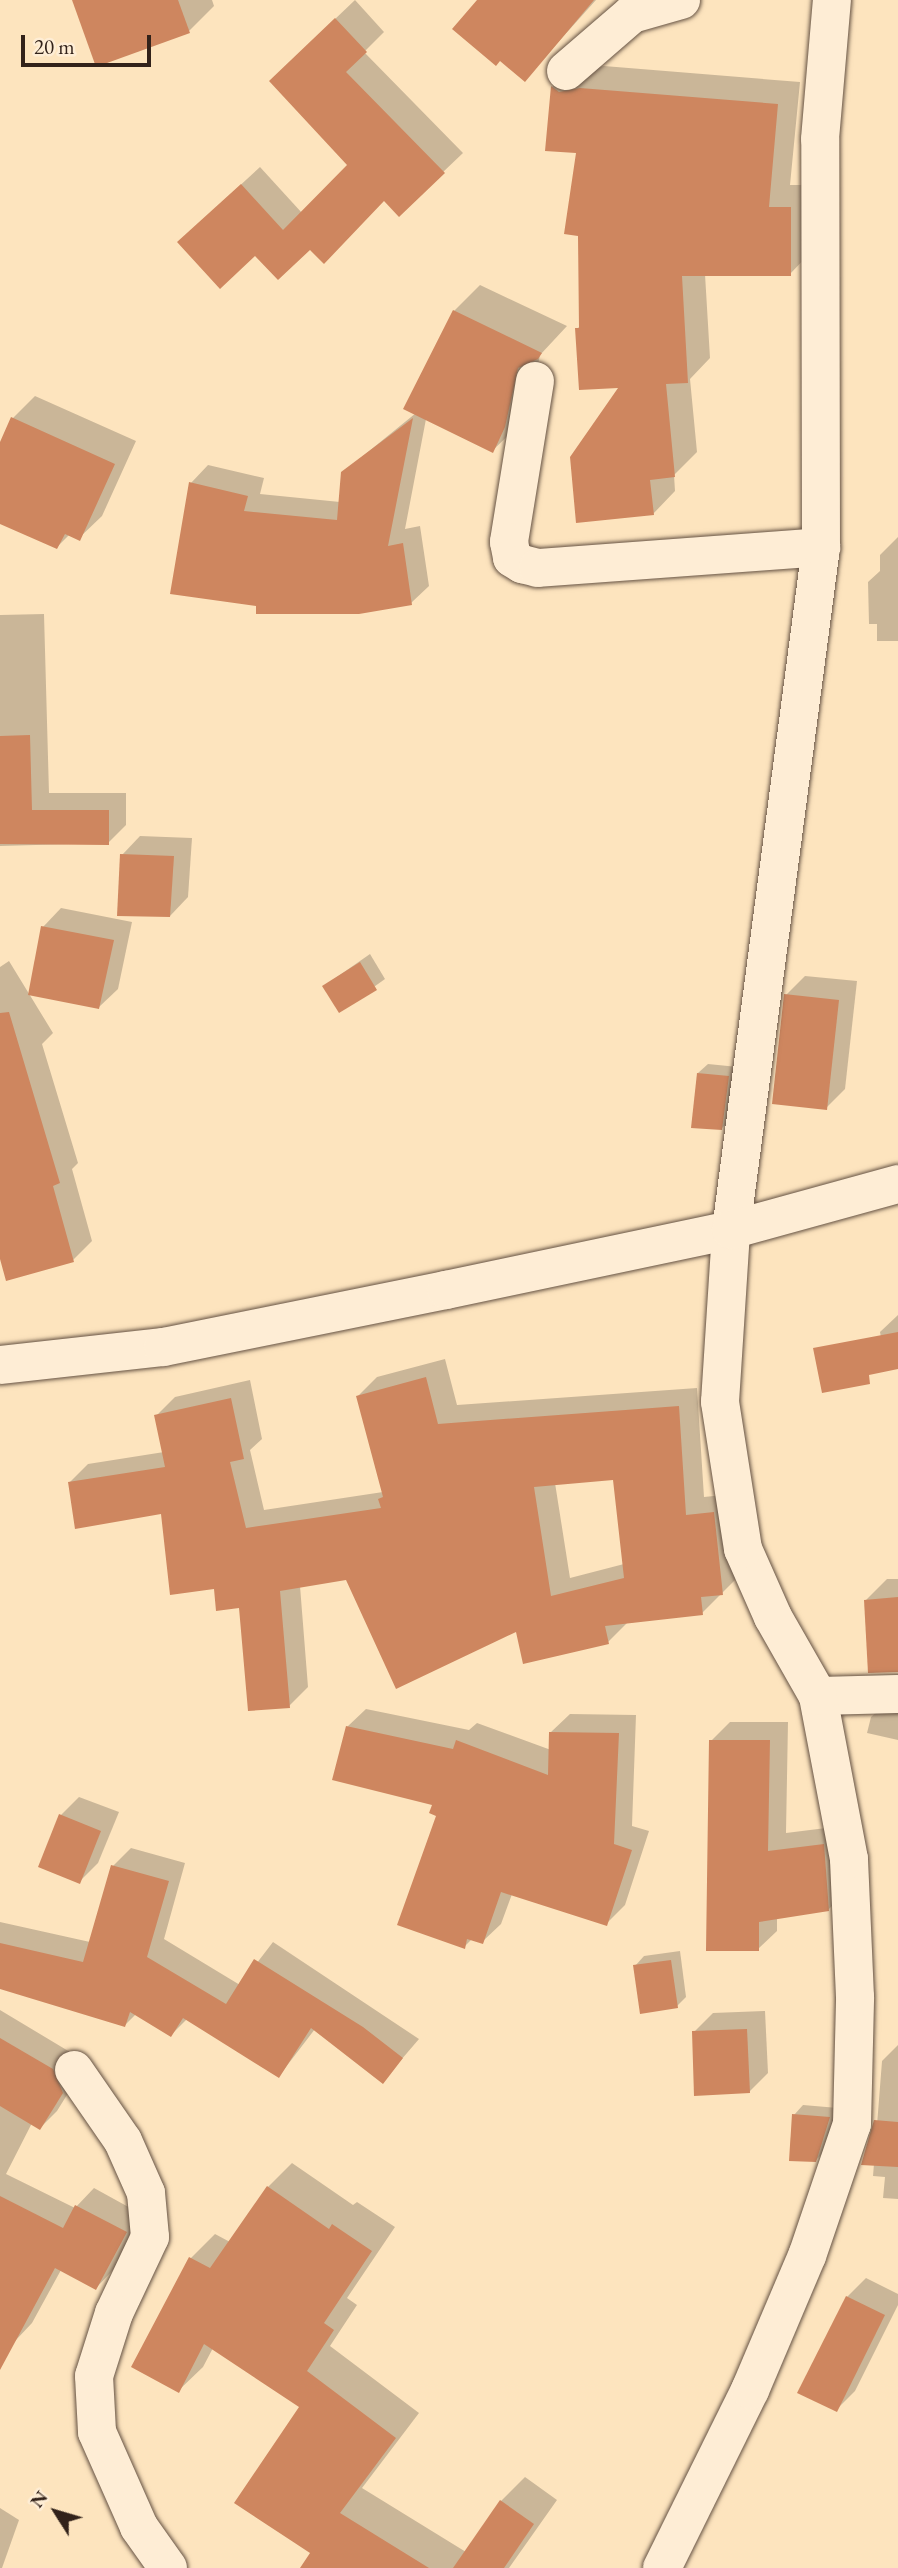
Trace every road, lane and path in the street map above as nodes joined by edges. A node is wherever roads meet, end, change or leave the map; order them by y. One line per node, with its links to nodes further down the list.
1 (681, 0): 3 (street)
2 (832, 0): 5 (street)
3 (566, 71)
4 (535, 381): 5 (street)
5 (821, 547): 7 (street)
6 (898, 1184): 7 (street)
7 (731, 1230): 8 (street); 10 (street)
8 (0, 1365)
9 (898, 1694): 10 (street)
10 (818, 1696): 13 (street)
11 (74, 2070): 12 (street)
12 (168, 2568)
13 (662, 2568)

